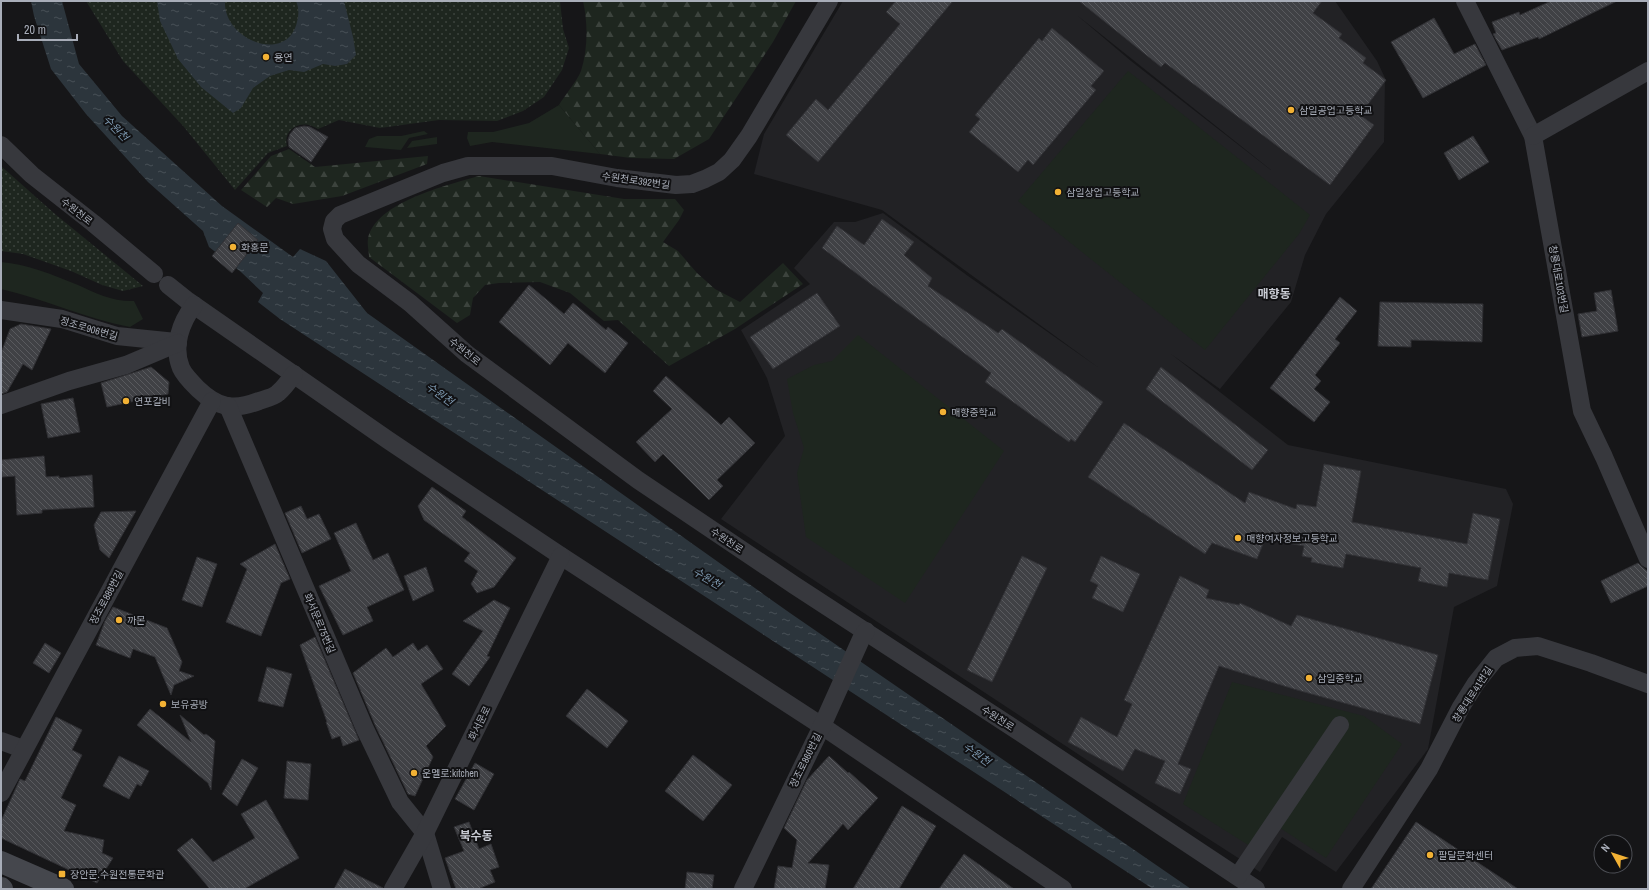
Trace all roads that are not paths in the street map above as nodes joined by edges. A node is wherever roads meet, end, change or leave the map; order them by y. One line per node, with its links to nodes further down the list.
1 (829, 1): 6 (street, 수원천로392번길)
2 (1465, 1): 4 (street, 창룡대로103번길)
3 (1648, 71): 4 (street)
4 (1533, 136): 14 (street, 창룡대로103번길)
5 (1, 145): 7 (street, 수원천로)
6 (443, 173): 15 (street, 수원천로)
7 (194, 306): 9 (street); 10 (street, 수원천로)
8 (2, 311): 9 (street, 정조로906번길)
9 (178, 343): 11 (street); 12 (street)
10 (294, 374): 11 (street); 13 (street, 수원천로)
11 (220, 404): 20 (street, 정조로886번길); 22 (street, 화서문로75번길)
12 (1, 405)
13 (562, 556): 18 (street, 수원천로); 22 (street, 화서문로)
14 (1648, 559)
15 (864, 634): 18 (street, 정조로860번길); 24 (street, 수원천로)
16 (1648, 684): 31 (street, 창룡대로41번길)
17 (1340, 725): 24 (street)
18 (822, 726): 28 (street, 정조로860번길); 29 (street, 수원천로)
19 (1, 741): 20 (street)
20 (23, 749): 21 (street, 정조로886번길)
21 (1, 793)
22 (425, 833): 26 (street, 화서문로); 27 (street)
23 (1, 862): 25 (street)
24 (1238, 876): 30 (street, 수원천로)
25 (63, 889)
26 (393, 889)
27 (442, 889)
28 (743, 889)
29 (1063, 889)
30 (1256, 889)
31 (1351, 889)

